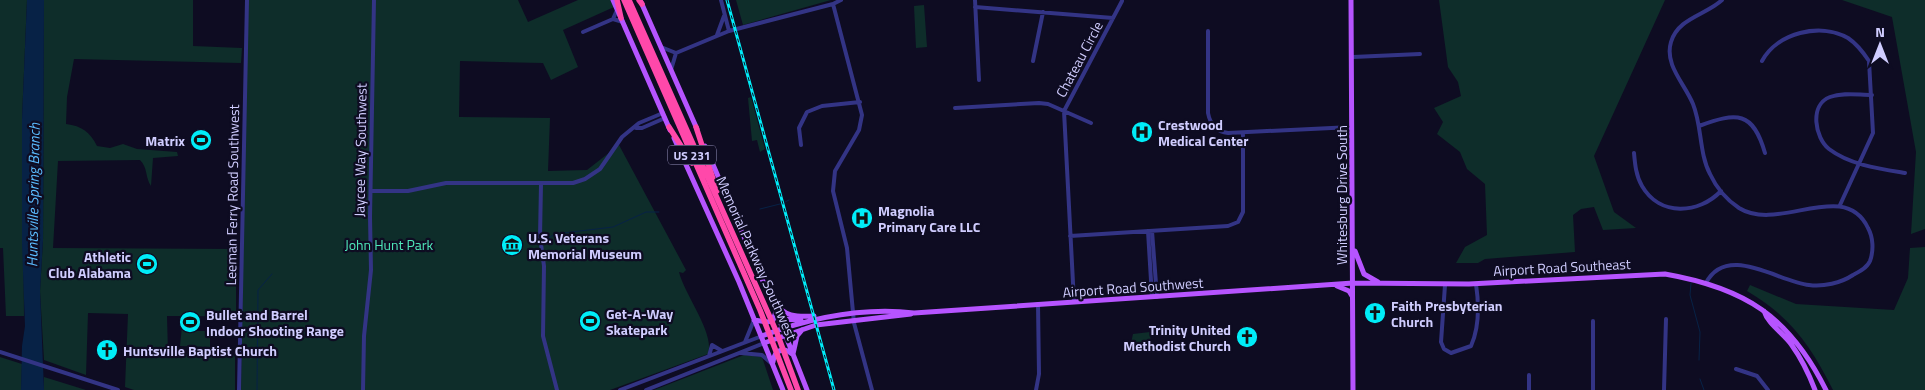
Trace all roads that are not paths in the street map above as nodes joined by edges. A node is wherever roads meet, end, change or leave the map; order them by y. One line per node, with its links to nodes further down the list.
1 (247, 0): 97 (street, Leeman Ferry Road Southwest)
2 (374, 0): 52 (street, Jaycee Way Southwest)
3 (613, 0): 16 (main road)
4 (617, 0): 21 (highway)
5 (624, 0): 50 (highway, Memorial Parkway Southwest / US 231)
6 (629, 0): 54 (highway, Memorial Parkway Southwest / US 231)
7 (721, 0): 18 (street)
8 (841, 0): 14 (street)
9 (975, 0): 15 (street)
10 (1351, 0): 29 (main road, Whitesburg Drive South)
11 (1722, 0): 40 (street)
12 (640, 1): 26 (main road)
13 (1122, 1): 19 (street, Chateau Circle)
14 (833, 4): 22 (street); 35 (street)
15 (975, 7): 17 (street); 33 (street)
16 (617, 10): 20 (street); 21 (main road)
17 (1043, 12): 19 (street); 30 (street)
18 (724, 13): 22 (street); 25 (street)
19 (1113, 18): 37 (street, Chateau Circle)
20 (613, 19): 21 (street); 23 (street)
21 (622, 20): 38 (main road)
22 (729, 31): 25 (street)
23 (583, 32)
24 (1208, 32): 44 (street)
25 (717, 35): 27 (street)
26 (661, 47): 27 (street); 32 (main road)
27 (676, 53): 32 (street)
28 (1420, 54): 29 (street)
29 (1352, 57): 43 (main road, Whitesburg Drive South)
30 (1033, 61)
31 (1762, 61): 34 (street)
32 (671, 70): 42 (main road)
33 (979, 80)
34 (1872, 96): 48 (street); 48 (street)
35 (860, 102): 45 (street); 74 (street)
36 (955, 108): 37 (street)
37 (1064, 111): 39 (street); 57 (street)
38 (664, 116): 41 (main road); 51 (street)
39 (1091, 123)
40 (1699, 126): 47 (street); 53 (street)
41 (669, 127): 50 (highway); 79 (main road)
42 (696, 127): 54 (highway); 65 (main road)
43 (1352, 127): 44 (street); 58 (main road, Whitesburg Drive South)
44 (1243, 133): 56 (street)
45 (801, 145)
46 (1634, 153): 53 (street)
47 (1765, 153)
48 (1859, 163): 49 (street); 55 (street)
49 (1905, 173)
50 (701, 176): 70 (highway, Memorial Parkway Southwest / US 231)
51 (541, 184): 52 (street); 99 (street)
52 (371, 191): 98 (street, Jaycee Way Southwest)
53 (1721, 191): 55 (street)
54 (718, 198): 70 (highway, Memorial Parkway Southwest / US 231)
55 (1840, 204): 60 (street)
56 (1150, 231): 57 (street); 66 (street)
57 (1070, 236): 68 (street)
58 (1353, 245): 59 (main road, Whitesburg Drive South); 61 (main road)
59 (1353, 283): 61 (main road, Airport Road Southeast); 64 (main road, Airport Road Southwest); 67 (main road, Whitesburg Drive South)
60 (1706, 283): 63 (main road, Airport Road Southeast); 71 (main road, Airport Road Southeast)
61 (1381, 284): 62 (main road, Airport Road Southeast)
62 (1445, 284): 63 (main road, Airport Road Southeast); 63 (street)
63 (1476, 284)
64 (1335, 285): 66 (main road, Airport Road Southwest); 67 (main road)
65 (764, 286): 72 (main road); 75 (main road)
66 (1155, 297): 68 (main road, Airport Road Southwest)
67 (1353, 298): 108 (main road, Whitesburg Drive South)
68 (1074, 302): 69 (main road, Airport Road Southwest)
69 (1038, 304): 73 (main road, Airport Road Southwest); 107 (street)
70 (763, 309): 92 (highway, Memorial Parkway Southwest / US 231); 103 (highway, Memorial Parkway Southwest / US 231)
71 (1764, 310): 113 (main road); 114 (main road)
72 (776, 312): 76 (main road); 79 (main road)
73 (914, 313): 74 (main road, Airport Road Southwest); 81 (main road, Airport Road Southwest)
74 (852, 314): 75 (main road, Airport Road Southwest); 81 (street)
75 (830, 316): 77 (main road, Airport Road Southwest)
76 (779, 319): 77 (main road); 82 (main road)
77 (814, 319): 82 (main road, Airport Road Southwest)
78 (1666, 319): 111 (street)
79 (754, 320): 85 (main road); 86 (street)
80 (1593, 321): 110 (street)
81 (854, 322): 83 (main road, Airport Road Southwest); 106 (street)
82 (783, 328): 84 (main road); 85 (main road, Airport Road Southwest)
83 (803, 328): 84 (main road, Airport Road Southwest); 92 (main road)
84 (785, 335): 87 (main road, Airport Road Southwest); 92 (main road)
85 (762, 336): 86 (street, Airport Road Southwest); 87 (main road)
86 (745, 342): 88 (street, Airport Road Southwest)
87 (764, 343): 90 (street, Airport Road Southwest); 93 (main road)
88 (722, 351): 91 (street, Airport Road Southwest); 91 (street)
89 (0, 352): 96 (street)
90 (739, 353): 93 (street); 101 (street, Airport Road Southwest)
91 (709, 356): 100 (street, Airport Road Southwest)
92 (790, 356): 93 (main road); 104 (highway, Memorial Parkway Southwest / US 231); 105 (main road)
93 (773, 364): 102 (main road)
94 (1736, 370): 112 (street)
95 (1529, 375): 109 (street)
96 (118, 390)
97 (239, 390)
98 (363, 390)
99 (557, 390)
100 (620, 390)
101 (646, 390)
102 (783, 390)
103 (791, 390)
104 (798, 390)
105 (806, 390)
106 (872, 390)
107 (1036, 390)
108 (1353, 390)
109 (1529, 390)
110 (1592, 390)
111 (1664, 390)
112 (1768, 390)
113 (1815, 390)
114 (1826, 390)

